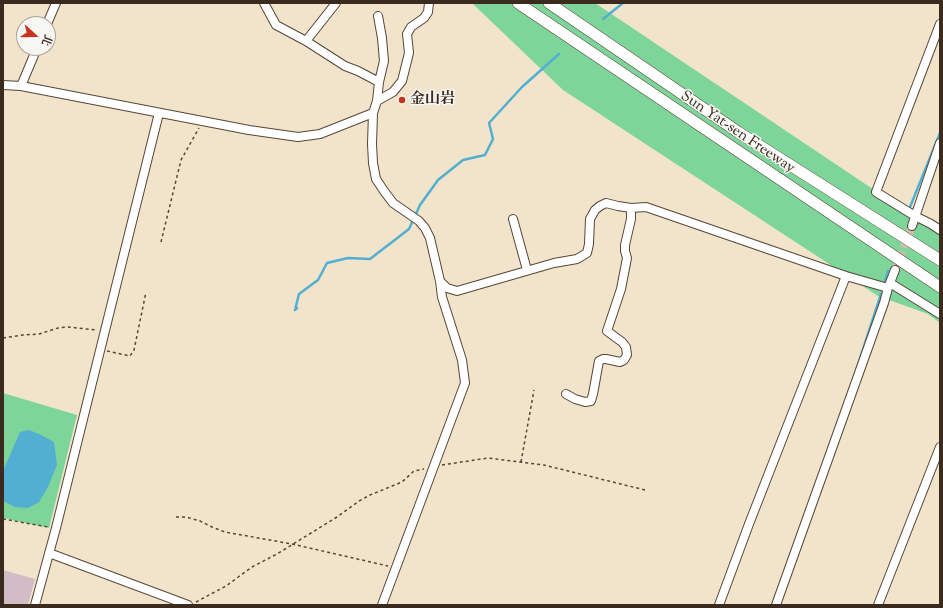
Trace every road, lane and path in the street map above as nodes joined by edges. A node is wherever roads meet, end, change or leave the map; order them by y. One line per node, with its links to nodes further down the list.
1 (56, 3): 7 (street)
2 (264, 3): 10 (street)
3 (336, 3): 10 (street)
4 (429, 3): 15 (street)
5 (518, 3): 32 (highway, Sun Yat-sen Freeway)
6 (549, 3): 26 (highway, Sun Yat-sen Freeway)
7 (50, 16)
8 (378, 16): 12 (street)
9 (940, 24): 21 (street)
10 (306, 41): 12 (street)
11 (34, 56): 14 (street)
12 (379, 82): 15 (street)
13 (3, 85): 14 (street)
14 (21, 86): 16 (street)
15 (376, 101): 17 (street)
16 (159, 113): 18 (street); 35 (street)
17 (373, 113): 18 (street); 30 (street)
18 (203, 121): 25 (path)
19 (940, 143): 21 (street)
20 (632, 208): 27 (street); 29 (street); 39 (street)
21 (915, 216): 23 (street); 24 (street)
22 (513, 219): 27 (street)
23 (912, 226)
24 (940, 230)
25 (161, 242)
26 (940, 260)
27 (527, 270): 30 (street)
28 (895, 270): 31 (street)
29 (846, 276): 31 (street); 53 (street)
30 (440, 281): 42 (street)
31 (889, 286): 34 (street); 54 (street)
32 (940, 287)
33 (146, 292): 37 (path)
34 (940, 314)
35 (104, 331): 36 (path); 37 (street)
36 (3, 338)
37 (100, 349): 46 (street)
38 (534, 390): 41 (path)
39 (566, 394)
40 (940, 447): 55 (street)
41 (521, 462): 42 (path); 43 (path)
42 (434, 467): 47 (path); 49 (street)
43 (644, 490)
44 (176, 517): 47 (path)
45 (3, 519): 46 (path)
46 (56, 528): 48 (street)
47 (292, 544): 49 (path); 50 (path)
48 (49, 553): 50 (street); 51 (street)
49 (395, 568): 52 (street)
50 (192, 603)
51 (35, 605)
52 (382, 605)
53 (719, 605)
54 (776, 605)
55 (878, 605)

